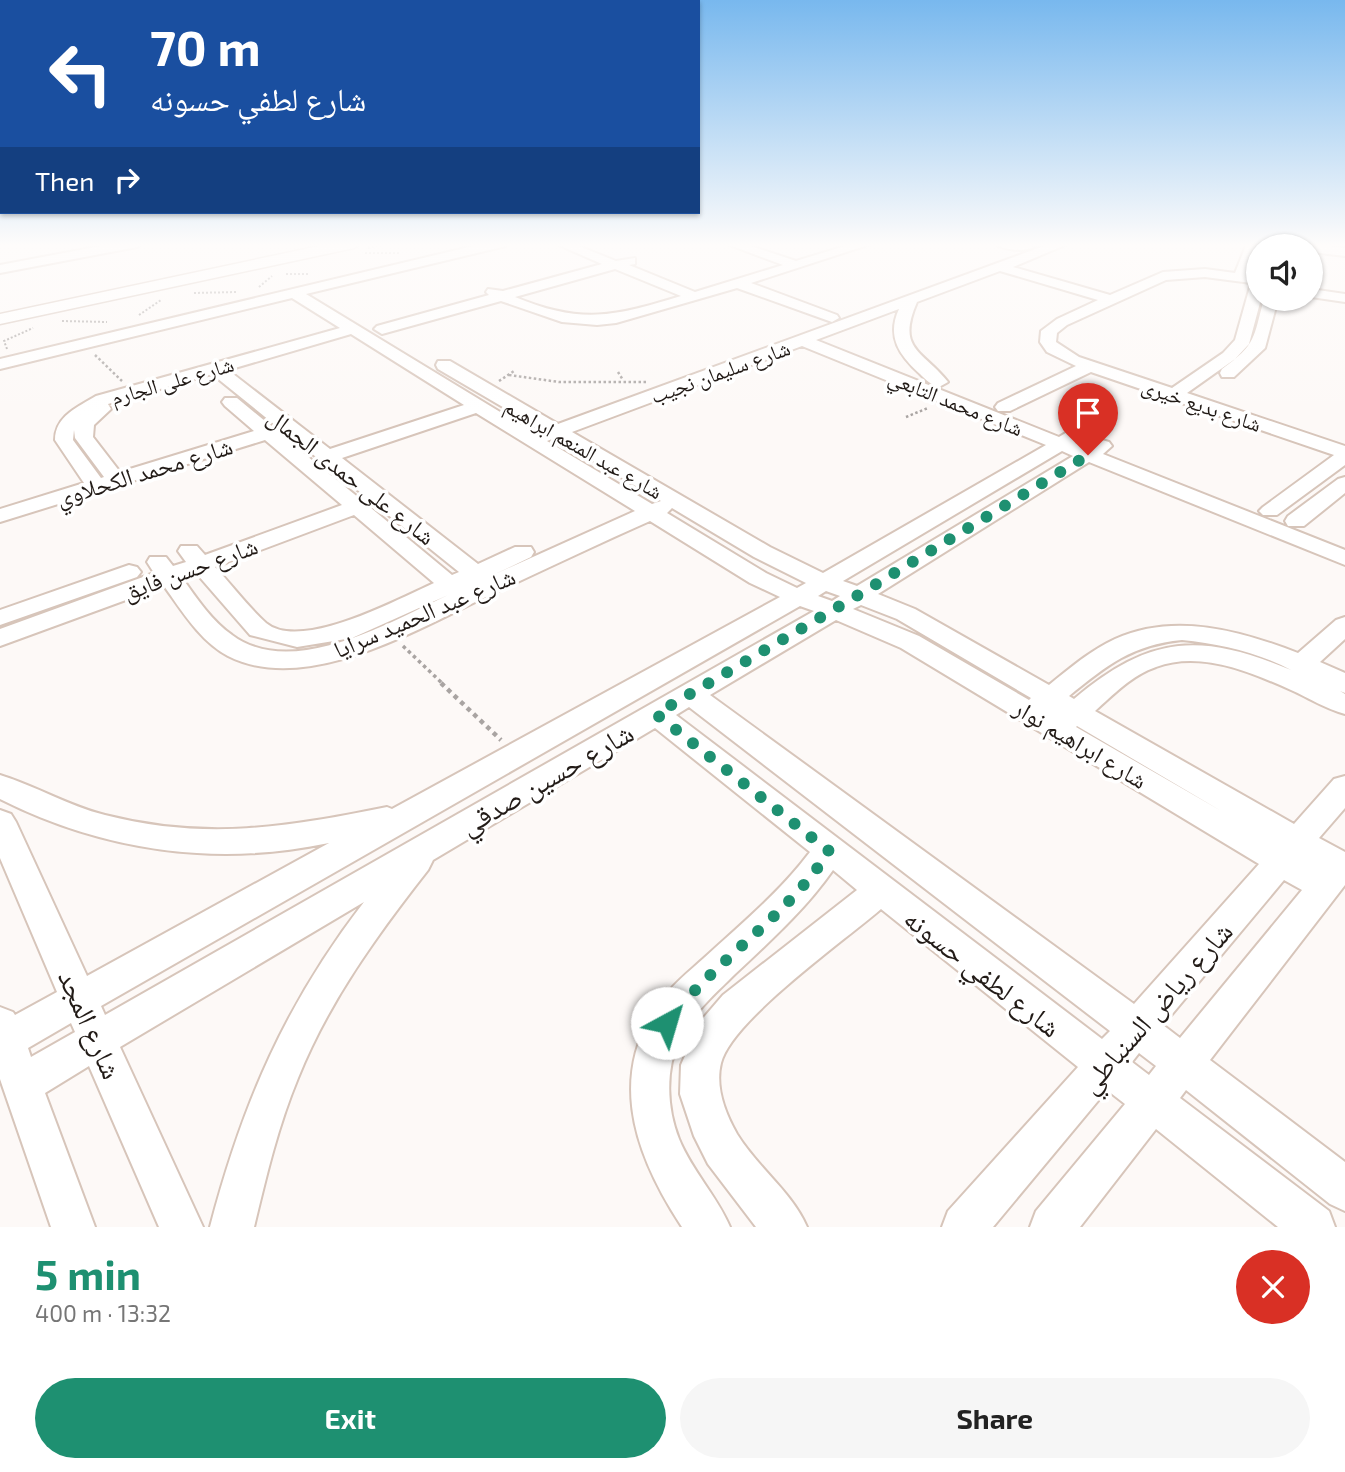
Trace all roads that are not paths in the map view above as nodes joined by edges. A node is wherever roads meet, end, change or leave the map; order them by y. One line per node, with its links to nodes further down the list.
1 (50, 300): 14 (main road)
2 (74, 300): 18 (main road)
3 (218, 300): 22 (street)
4 (266, 300): 22 (street)
5 (319, 300): 19 (street, شارع عبد المنعم ابراهيم)
6 (474, 300): 19 (street, شارع على الجارم)
7 (519, 300): 8 (street)
8 (671, 300)
9 (784, 300): 17 (street)
10 (880, 300): 17 (street, شارع سليمان نجيب)
11 (911, 300): 21 (street, شارع سليمان نجيب); 26 (street)
12 (1107, 300): 24 (street, شارع بديع خيرى)
13 (1138, 300): 27 (street, شارع بديع خيرى)
14 (0, 309)
15 (1251, 311): 27 (street)
16 (1269, 311): 27 (street)
17 (832, 318): 20 (street, شارع سليمان نجيب)
18 (0, 319)
19 (367, 329): 25 (street, شارع على الجارم); 28 (street, شارع عبد المنعم ابراهيم); 32 (street, شارع عبد المنعم ابراهيم)
20 (776, 338): 21 (street); 32 (street, شارع سليمان نجيب)
21 (803, 340): 26 (street, شارع محمد التابعي); 32 (street, شارع سليمان نجيب); 34 (street, شارع محمد التابعي)
22 (35, 342): 23 (street)
23 (2, 359)
24 (1090, 366): 27 (street, شارع بديع خيرى); 29 (street)
25 (208, 373): 30 (street, شارع على الجارم); 30 (street, شارع على الجارم); 31 (street, شارع على حمدى الجمال)
26 (939, 382): 29 (street, شارع محمد التابعي)
27 (1186, 394): 33 (street, شارع بديع خيرى); 35 (street, شارع بديع خيرى)
28 (479, 406): 32 (street, شارع عبد المنعم ابراهيم); 36 (street)
29 (1004, 407): 34 (street, شارع محمد التابعي)
30 (96, 408): 37 (street, شارع على الجارم)
31 (274, 426): 36 (street, شارع على حمدى الجمال); 37 (street, شارع محمد الكحلاوي); 39 (street, شارع على حمدى الجمال)
32 (537, 431): 40 (street, شارع عبد المنعم ابراهيم)
33 (1345, 442)
34 (1082, 445): 42 (street, شارع محمد التابعي); 47 (street, شارع محمد التابعي); 50 (street, شارع حسين صدقي); 52 (street, شارع حسين صدقي)
35 (1345, 454): 42 (street)
36 (327, 457): 39 (street, شارع على حمدى الجمال)
37 (103, 478): 41 (street, شارع محمد الكحلاوي); 43 (street, شارع محمد الكحلاوي)
38 (1345, 483): 44 (street)
39 (362, 497): 46 (street, شارع حسن فايق); 49 (street, شارع على حمدى الجمال); 51 (street, شارع على حمدى الجمال)
40 (655, 502): 49 (street, شارع عبد الحميد سرايا); 50 (street, شارع عبد المنعم ابراهيم); 53 (street, شارع عبد المنعم ابراهيم)
41 (0, 504)
42 (1270, 511): 44 (street, شارع محمد التابعي)
43 (0, 516)
44 (1296, 521): 45 (street, شارع محمد التابعي)
45 (1345, 540)
46 (194, 558): 48 (street, شارع حسن فايق); 51 (street, شارع عبد الحميد سرايا)
47 (1345, 558)
48 (163, 569): 51 (street, شارع عبد الحميد سرايا); 55 (street, شارع حسن فايق); 57 (street, شارع حسن فايق)
49 (483, 579): 51 (street, شارع عبد الحميد سرايا)
50 (825, 582): 52 (street, شارع عبد المنعم ابراهيم); 53 (street, شارع حسين صدقي)
51 (458, 591)
52 (860, 594): 54 (street, شارع حسين صدقي); 61 (street, شارع ابراهيم نوار)
53 (797, 597): 54 (street, شارع عبد المنعم ابراهيم); 67 (street, شارع حسين صدقي)
54 (832, 611): 60 (street, شارع حسين صدقي); 61 (street, شارع ابراهيم نوار)
55 (0, 618)
56 (1345, 625): 58 (street)
57 (0, 638)
58 (1301, 665): 59 (street); 61 (street)
59 (1345, 684)
60 (690, 694): 63 (street, شارع حسين صدقي); 75 (street, شارع لطفي حسونه)
61 (1040, 705): 64 (street, شارع ابراهيم نوار)
62 (1345, 705): 64 (street)
63 (656, 714): 69 (street, شارع حسين صدقي); 70 (street, شارع لطفي حسونه)
64 (1066, 720): 71 (street, شارع ابراهيم نوار)
65 (0, 786): 67 (street)
66 (1345, 787): 71 (street, شارع رياض السنباطي)
67 (409, 815): 74 (street, شارع حسين صدقي)
68 (0, 822): 74 (street, شارع المجد)
69 (430, 846): 77 (street, شارع حسين صدقي); 85 (street)
70 (829, 851): 73 (street, شارع لطفي حسونه); 86 (street)
71 (1289, 851): 72 (street, شارع ابراهيم نوار); 75 (street, شارع رياض السنباطي)
72 (1337, 871): 78 (street, شارع رياض السنباطي)
73 (880, 891): 79 (street, شارع لطفي حسونه); 87 (street)
74 (79, 999): 76 (street, شارع حسين صدقي); 77 (street, شارع المجد)
75 (1136, 1028): 78 (street, شارع لطفي حسونه); 79 (street, شارع رياض السنباطي)
76 (3, 1032): 80 (street)
77 (97, 1040): 80 (street, شارع حسين صدقي); 84 (street, شارع المجد)
78 (1184, 1063): 81 (street, شارع رياض السنباطي); 82 (street, شارع لطفي حسونه)
79 (1103, 1066): 81 (street, شارع لطفي حسونه); 88 (street, شارع رياض السنباطي)
80 (22, 1084): 83 (street)
81 (1151, 1104): 89 (street, شارع رياض السنباطي); 90 (street, شارع لطفي حسونه)
82 (1345, 1189)
83 (73, 1227)
84 (181, 1227)
85 (232, 1227)
86 (708, 1227)
87 (785, 1227)
88 (964, 1227)
89 (1052, 1227)
90 (1312, 1227)

